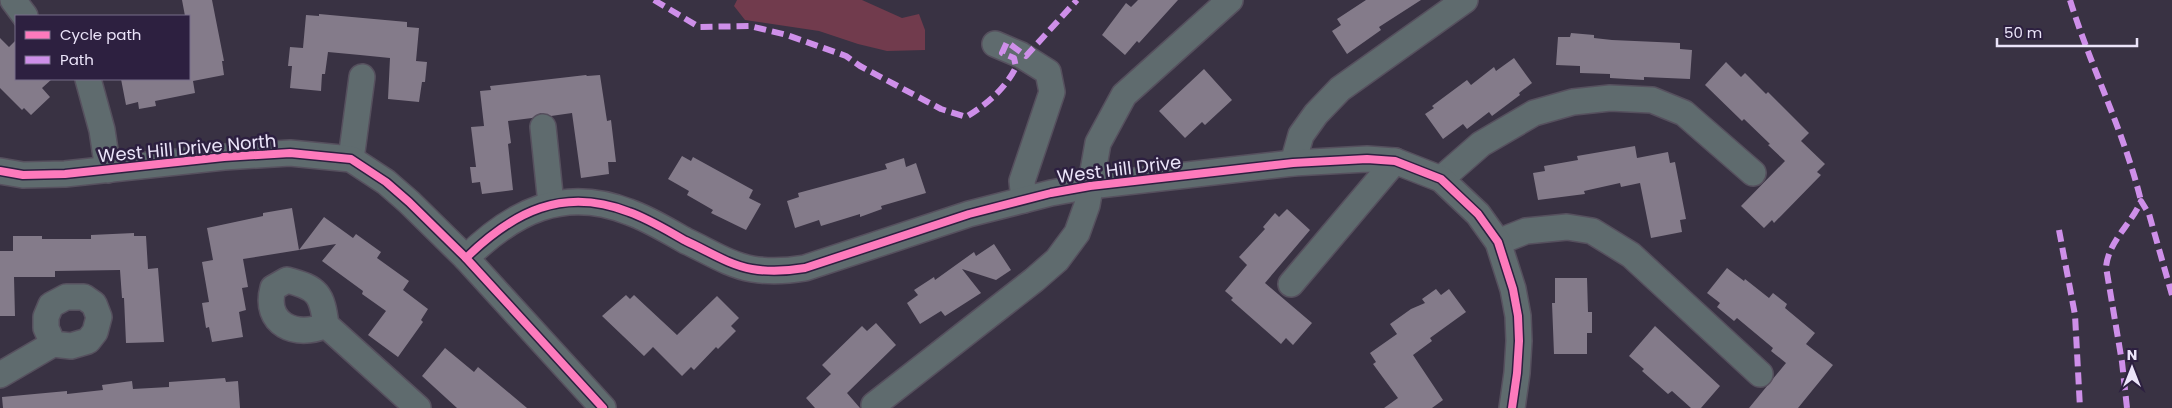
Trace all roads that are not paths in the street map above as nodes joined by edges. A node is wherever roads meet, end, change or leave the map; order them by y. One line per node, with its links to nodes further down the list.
1 (13, 0): 4 (street)
2 (1230, 0): 16 (street)
3 (1465, 0): 11 (street)
4 (24, 15)
5 (995, 44): 17 (street)
6 (362, 77): 9 (street)
7 (88, 80): 12 (street)
8 (543, 127): 18 (street)
9 (351, 159): 12 (street, West Hill Drive North); 20 (street, West Hill Drive North)
10 (1395, 161): 11 (street, West Hill Drive); 15 (street, West Hill Drive); 21 (street)
11 (1293, 163): 16 (street, West Hill Drive)
12 (108, 170): 13 (street, West Hill Drive North)
13 (0, 171)
14 (1753, 173): 15 (street)
15 (1441, 179): 19 (street, West Hill Drive)
16 (1090, 186): 17 (street, West Hill Drive); 26 (street)
17 (1024, 200): 18 (street, West Hill Drive)
18 (551, 204): 20 (street, West Hill Drive)
19 (1498, 242): 24 (street); 29 (street, West Hill Drive)
20 (466, 258): 28 (street, West Hill Drive North)
21 (1292, 284)
22 (326, 325): 27 (street)
23 (53, 344): 25 (street)
24 (1760, 374)
25 (0, 376)
26 (874, 405)
27 (418, 408)
28 (603, 408)
29 (1512, 408)

